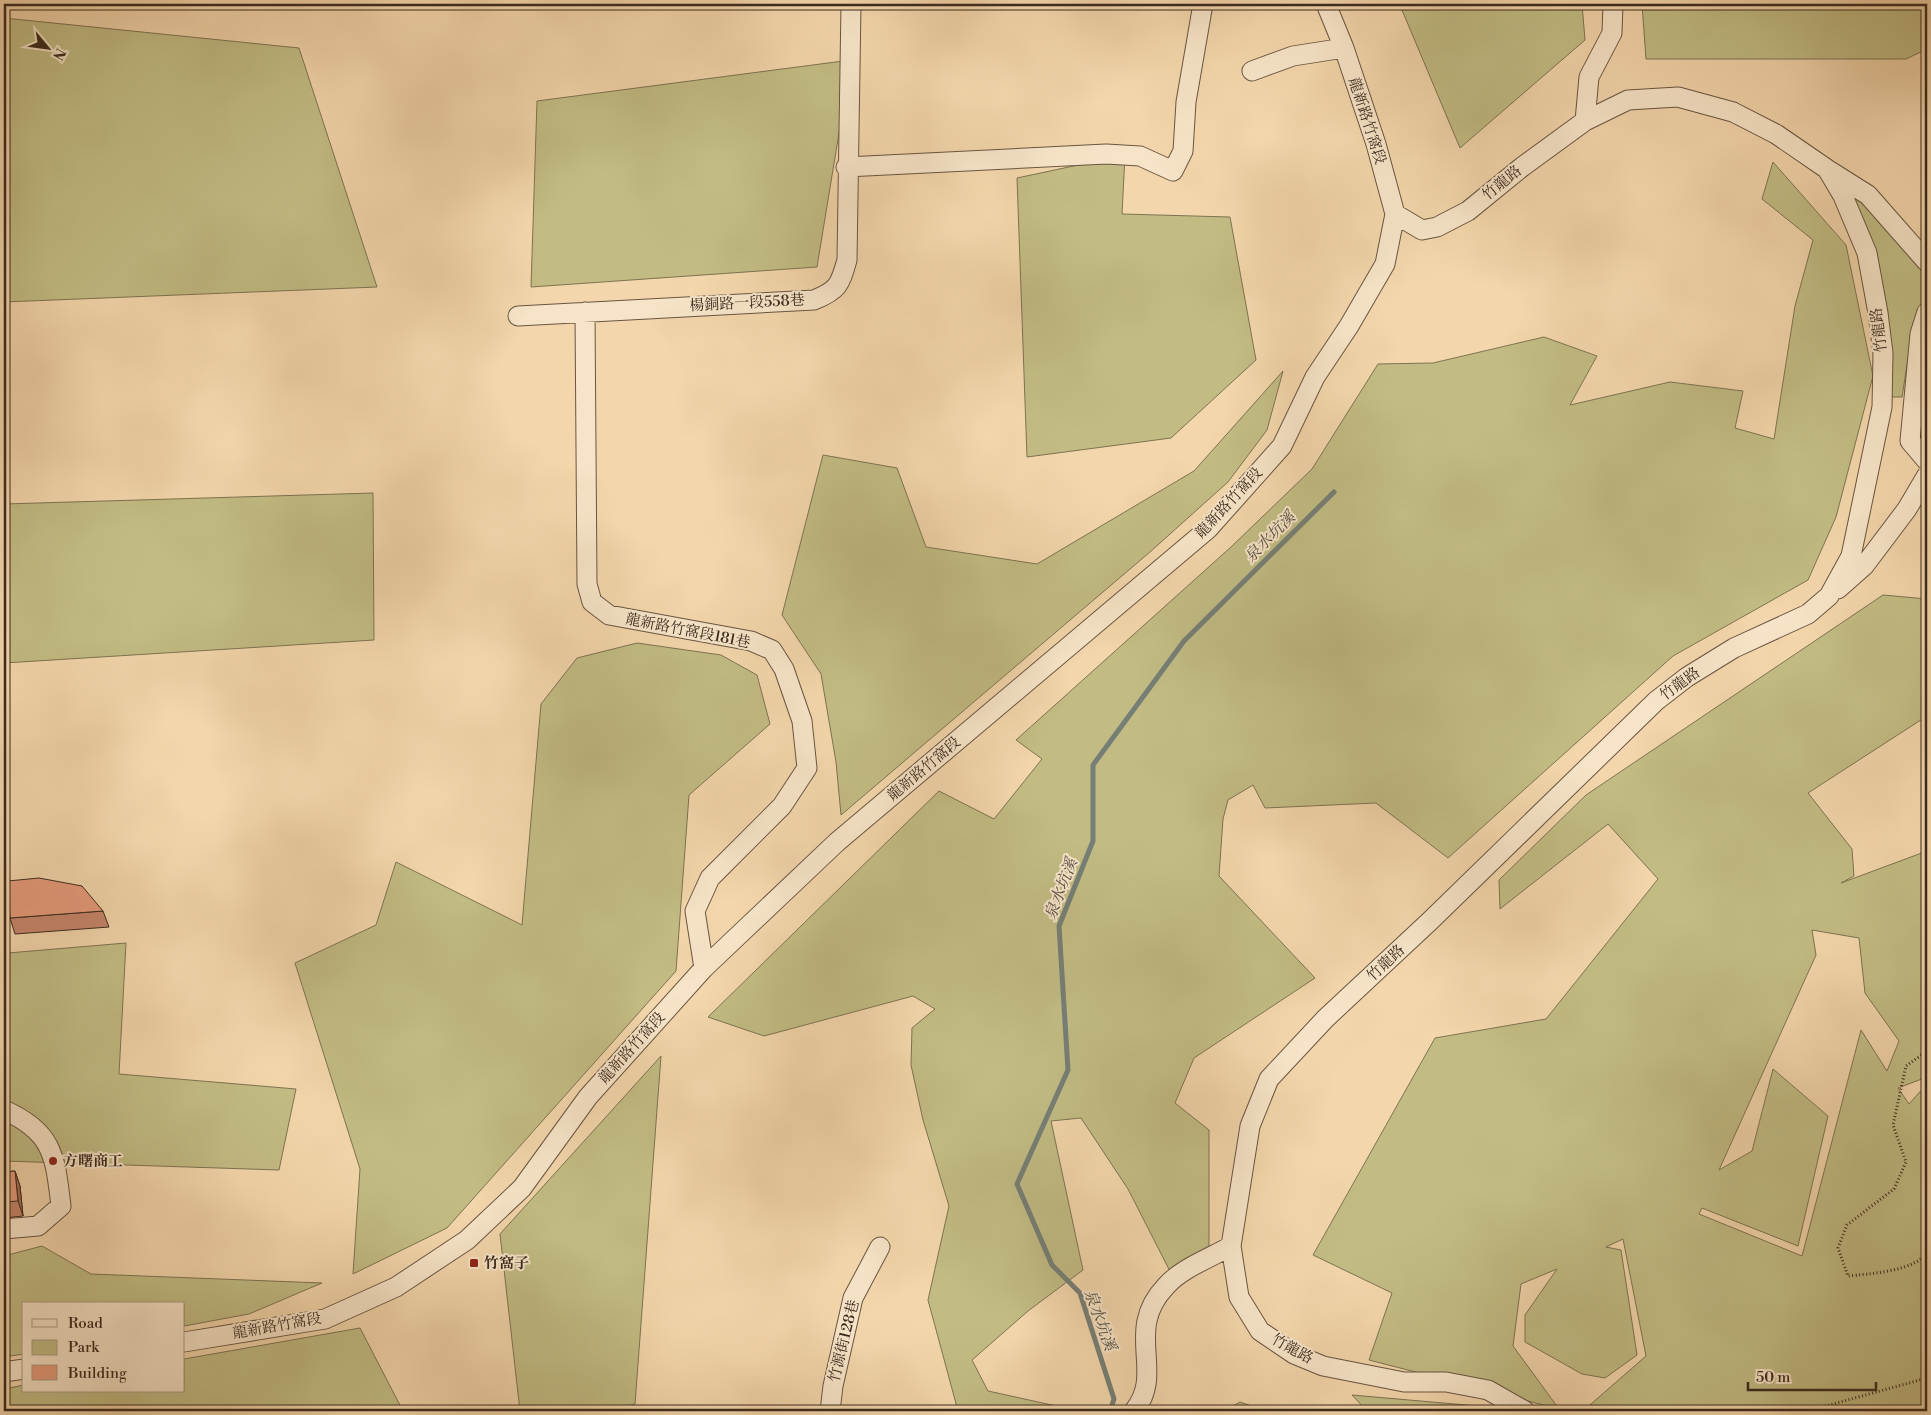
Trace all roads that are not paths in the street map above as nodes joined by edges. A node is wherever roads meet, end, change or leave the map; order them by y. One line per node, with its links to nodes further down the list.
1 (850, 4): 8 (street, 楊銅路一段558巷)
2 (1203, 4): 8 (street)
3 (1326, 4): 5 (street, 龍新路竹窩段)
4 (1613, 4): 7 (street)
5 (1344, 48): 6 (street); 10 (street, 龍新路竹窩段)
6 (1252, 71)
7 (1585, 121): 9 (street, 竹龍路); 10 (street, 竹龍路)
8 (846, 168): 12 (street, 楊銅路一段558巷)
9 (1827, 169): 11 (street); 17 (street, 竹龍路)
10 (1395, 214): 18 (street, 龍新路竹窩段)
11 (1927, 262)
12 (585, 312): 14 (street, 楊銅路一段558巷); 18 (street, 龍新路竹窩段181巷)
13 (1927, 312): 15 (street)
14 (518, 316)
15 (1927, 461)
16 (1927, 475): 17 (street)
17 (1829, 596): 21 (street, 竹龍路)
18 (704, 968): 23 (street, 龍新路竹窩段)
19 (6, 1113): 20 (street)
20 (4, 1229)
21 (1231, 1246): 27 (street); 28 (street, 竹龍路)
22 (880, 1247): 26 (street, 竹源街128巷)
23 (185, 1342)
24 (22, 1369): 25 (street)
25 (4, 1372)
26 (830, 1411)
27 (1134, 1411)
28 (1525, 1411)

